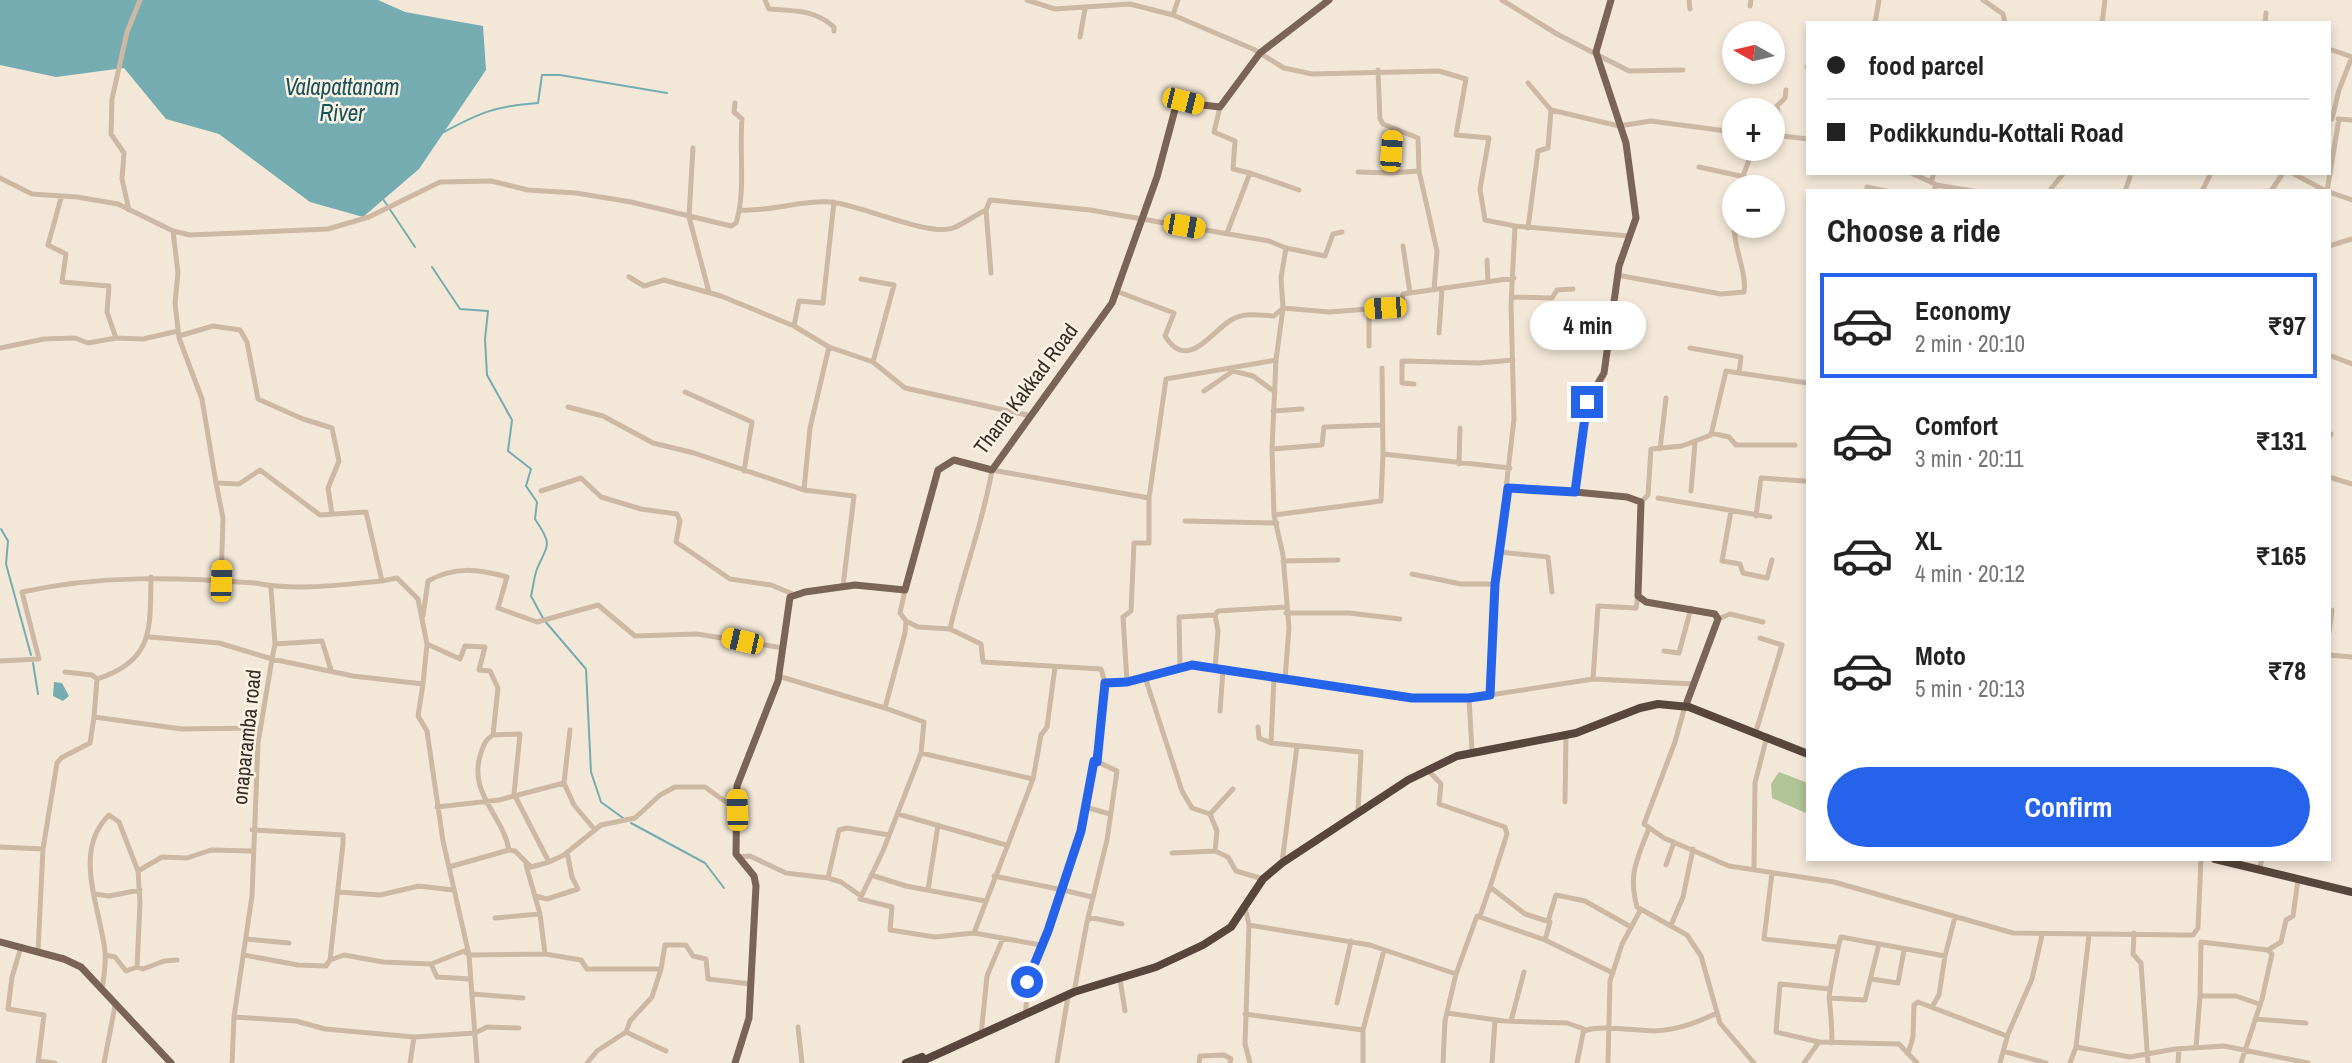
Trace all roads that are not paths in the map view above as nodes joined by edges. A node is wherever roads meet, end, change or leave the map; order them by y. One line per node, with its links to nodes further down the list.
1 (141, 0): 67 (street)
2 (765, 0): 21 (street)
3 (1027, 0): 12 (street)
4 (1178, 0): 16 (street)
5 (1329, 0): 25 (main road)
6 (1502, 0): 24 (street)
7 (1611, 0): 24 (main road)
8 (1689, 0): 14 (street)
9 (1879, 0): 17 (street)
10 (1983, 0): 18 (street)
11 (2105, 0): 19 (street)
12 (1037, 2): 13 (street)
13 (1085, 9): 16 (street); 22 (street)
14 (1690, 9)
15 (2266, 13): 20 (street)
16 (1173, 15): 25 (street)
17 (1875, 21)
18 (2005, 21)
19 (2102, 21)
20 (2265, 21)
21 (834, 31)
22 (1080, 37)
23 (2331, 50): 26 (street)
24 (1596, 52): 27 (street); 37 (main road)
25 (1260, 53): 28 (street); 33 (main road)
26 (2352, 57): 35 (street)
27 (1683, 69)
28 (1378, 70): 38 (street); 72 (street)
29 (1528, 83): 34 (street)
30 (1786, 90): 31 (street)
31 (1785, 98)
32 (735, 103): 68 (street)
33 (1220, 107): 47 (street); 71 (main road, Thana Kakkad Road)
34 (1551, 110): 37 (street); 73 (street)
35 (2334, 119): 36 (street); 43 (street)
36 (2352, 120)
37 (1619, 126): 39 (street); 77 (main road)
38 (1392, 128): 45 (street); 48 (street)
39 (1722, 130)
40 (1785, 136): 41 (street)
41 (1806, 139)
42 (693, 148): 70 (street)
43 (2331, 155)
44 (1699, 167): 49 (street)
45 (1419, 171): 48 (street); 92 (street)
46 (1358, 172): 48 (street)
47 (1250, 173): 62 (street); 76 (street)
48 (1390, 173)
49 (1736, 175)
50 (1915, 175): 55 (street)
51 (2062, 175): 59 (street)
52 (2296, 175): 61 (street)
53 (2130, 177): 60 (street)
54 (0, 178): 64 (street)
55 (1934, 186): 58 (street)
56 (1867, 187): 57 (street)
57 (1876, 189)
58 (1957, 189)
59 (2051, 189)
60 (2125, 189)
61 (2324, 189)
62 (1299, 190)
63 (2331, 192): 65 (street)
64 (61, 198): 67 (street); 102 (street)
65 (2352, 200)
66 (834, 202): 68 (street); 69 (street); 99 (street)
67 (129, 210): 74 (street)
68 (740, 210): 70 (street)
69 (986, 210): 71 (street); 84 (street)
70 (689, 217): 74 (street); 93 (street)
71 (1142, 218): 76 (street); 94 (main road, Thana Kakkad Road)
72 (1515, 226): 73 (street); 87 (street)
73 (1528, 228): 77 (street)
74 (173, 231): 100 (street)
75 (1342, 232): 82 (street)
76 (1227, 233): 82 (street)
77 (1629, 236): 85 (main road)
78 (1735, 238): 85 (street)
79 (2352, 239): 80 (street)
80 (2331, 245)
81 (1403, 246): 95 (street)
82 (1286, 248): 97 (street)
83 (1487, 260): 89 (street)
84 (991, 273)
85 (1617, 275): 144 (main road)
86 (629, 277): 93 (street)
87 (1514, 278): 89 (street); 96 (street)
88 (861, 279): 110 (street)
89 (1488, 282): 90 (street)
90 (1442, 289): 92 (street); 101 (street)
91 (1573, 289): 96 (street)
92 (1433, 290): 95 (street)
93 (709, 292): 99 (street)
94 (1116, 292): 97 (street); 123 (main road, Thana Kakkad Road)
95 (1410, 293): 98 (street)
96 (1512, 298): 109 (street)
97 (1283, 308): 98 (street); 108 (street)
98 (1369, 309): 103 (street)
99 (794, 326): 104 (street)
100 (179, 333): 102 (street); 138 (street); 149 (street)
101 (1439, 333)
102 (116, 338): 105 (street)
103 (1369, 346)
104 (829, 347): 110 (street); 141 (street)
105 (0, 348)
106 (1689, 348): 113 (street)
107 (2331, 356): 111 (street)
108 (1276, 359): 117 (street); 145 (street)
109 (1513, 360): 115 (street); 133 (street)
110 (873, 362): 123 (street)
111 (2352, 364)
112 (1382, 368): 124 (street)
113 (1739, 373): 114 (street); 126 (street)
114 (1806, 383)
115 (1414, 384)
116 (1204, 391): 117 (street)
117 (1275, 392): 122 (street)
118 (684, 393): 135 (street)
119 (1666, 398): 130 (street)
120 (568, 407): 135 (street)
121 (1302, 409): 122 (street)
122 (1273, 411): 129 (street)
123 (1031, 416): 134 (main road, Thana Kakkad Road)
124 (1381, 425): 129 (street); 131 (street)
125 (1460, 428): 132 (street)
126 (1711, 433): 127 (street); 128 (street)
127 (1695, 443): 130 (street); 143 (street)
128 (1795, 445)
129 (1272, 449): 150 (street)
130 (1660, 449): 147 (street)
131 (1383, 454): 132 (street); 150 (street)
132 (1459, 464): 133 (street)
133 (1510, 468): 140 (street)
134 (992, 470): 145 (street); 166 (main road, Thana Kakkad Road); 180 (street)
135 (744, 471): 141 (street)
136 (2331, 478): 139 (street)
137 (1805, 481): 151 (street)
138 (216, 483): 149 (street); 161 (street)
139 (2352, 484)
140 (1508, 488): 144 (street); 155 (street)
141 (804, 490): 164 (street)
142 (541, 491): 168 (street)
143 (1691, 491)
144 (1575, 492): 147 (main road)
145 (1149, 498): 203 (street)
146 (1658, 498): 148 (street)
147 (1641, 502): 169 (main road)
148 (1731, 511): 151 (street); 157 (street)
149 (332, 514): 162 (street)
150 (1273, 515): 154 (street)
151 (1756, 516): 152 (street)
152 (1770, 517)
153 (1185, 521): 154 (street)
154 (1277, 523): 158 (street)
155 (1499, 552): 163 (street); 167 (street)
156 (1338, 560): 158 (street)
157 (1772, 560)
158 (1283, 561): 171 (street)
159 (1412, 574): 163 (street)
160 (151, 577): 161 (street); 181 (street); 190 (street)
161 (221, 581): 165 (street)
162 (382, 581): 165 (street); 175 (street)
163 (1495, 584): 207 (street)
164 (843, 586): 166 (main road); 168 (main road)
165 (271, 588): 183 (street)
166 (905, 590): 178 (street)
167 (1552, 592)
168 (793, 594): 185 (main road)
169 (1638, 596): 170 (main road); 201 (street)
170 (1691, 608): 177 (main road); 186 (street)
171 (1286, 610): 173 (street); 176 (street); 200 (street)
172 (2332, 610): 174 (street)
173 (1215, 615): 192 (street); 193 (street)
174 (2331, 618)
175 (423, 619): 184 (street); 185 (street)
176 (1400, 619)
177 (1717, 619): 179 (street); 206 (main road)
178 (906, 621): 180 (street); 210 (street)
179 (1763, 622)
180 (950, 629): 191 (street)
181 (150, 637): 189 (street); 202 (street)
182 (1760, 638): 215 (street)
183 (275, 644): 189 (street); 194 (street)
184 (427, 644): 205 (street); 217 (street)
185 (783, 648): 197 (main road)
186 (1664, 651)
187 (2331, 655): 188 (street)
188 (2352, 657)
189 (272, 659): 194 (street, onaparamba road); 213 (street, onaparamba road)
190 (0, 661)
191 (1055, 667): 204 (street); 228 (street)
192 (1180, 667): 193 (street); 198 (street)
193 (1215, 669): 195 (street)
194 (331, 670): 205 (street, onaparamba road)
195 (1223, 670): 199 (street); 211 (street)
196 (65, 672): 202 (street)
197 (778, 676): 210 (street); 236 (main road)
198 (1145, 677): 203 (street); 240 (street)
199 (1274, 678): 200 (street); 220 (street)
200 (1285, 679): 208 (street)
201 (1593, 679): 206 (street); 207 (street)
202 (97, 680): 212 (street)
203 (1127, 682): 204 (street)
204 (1105, 683): 226 (street)
205 (423, 684): 234 (street)
206 (1694, 684): 209 (main road)
207 (1490, 695): 208 (street)
208 (1469, 698): 224 (street)
209 (1686, 704): 215 (highway); 218 (highway); 219 (highway); 242 (street)
210 (885, 708): 225 (street)
211 (1220, 711)
212 (94, 718): 213 (street); 249 (street)
213 (261, 727): 243 (street, onaparamba road)
214 (1258, 727): 220 (street)
215 (1757, 727): 222 (highway)
216 (570, 730): 229 (street)
217 (493, 735): 231 (street); 232 (street)
218 (1566, 735): 224 (highway); 233 (street)
219 (1767, 736): 223 (highway); 266 (street)
220 (1271, 743): 221 (street)
221 (1297, 747): 237 (street); 261 (street)
222 (1806, 750)
223 (1806, 750)
224 (1472, 751): 227 (highway)
225 (921, 753): 228 (street); 238 (street)
226 (1097, 762): 235 (street); 239 (street)
227 (1427, 769): 237 (highway); 274 (street)
228 (1033, 779): 247 (street)
229 (564, 783): 231 (street); 244 (street)
230 (1233, 789): 240 (street)
231 (514, 794): 232 (street); 260 (street)
232 (484, 801): 234 (street); 251 (street)
233 (1565, 802)
234 (438, 807): 265 (street)
235 (1085, 807): 239 (street); 279 (street)
236 (737, 810): 244 (street); 256 (main road)
237 (1358, 811): 261 (highway)
238 (898, 814): 241 (street); 245 (street)
239 (1110, 814): 284 (street)
240 (1210, 814): 253 (street)
241 (938, 824): 247 (street); 278 (street)
242 (1648, 828): 246 (street); 287 (street)
243 (253, 830): 252 (street, onaparamba road); 280 (street)
244 (595, 830): 254 (street)
245 (889, 835): 269 (street); 271 (street)
246 (1674, 842): 250 (street); 263 (street)
247 (1006, 845): 270 (street)
248 (0, 847): 249 (street)
249 (43, 849): 317 (street)
250 (1693, 849): 266 (street); 296 (street)
251 (509, 850): 262 (street); 265 (street)
252 (252, 851): 267 (street); 304 (street, onaparamba road)
253 (1215, 851): 255 (street); 272 (street)
254 (567, 852): 260 (street); 283 (street)
255 (1172, 853)
256 (738, 857): 271 (street); 334 (main road)
257 (2202, 861): 300 (street)
258 (2230, 861): 264 (highway)
259 (2239, 861): 264 (highway)
260 (549, 862): 262 (street)
261 (1282, 863): 272 (highway)
262 (526, 865): 283 (street)
263 (1666, 865)
264 (2260, 865): 273 (highway); 275 (highway)
265 (449, 867): 277 (street)
266 (1754, 869): 268 (street)
267 (138, 871): 276 (street); 281 (street)
268 (1772, 873): 291 (street); 313 (street)
269 (871, 875): 278 (street); 282 (street)
270 (994, 876): 279 (street); 285 (street)
271 (828, 878): 282 (street)
272 (1263, 879): 286 (highway)
273 (2298, 880): 275 (highway); 316 (street)
274 (1490, 887): 289 (street); 293 (street)
275 (2352, 889)
276 (140, 890): 281 (street); 326 (street)
277 (453, 890): 280 (street); 321 (street)
278 (929, 890): 285 (street)
279 (1061, 890): 284 (street); 311 (street)
280 (338, 892): 324 (street)
281 (94, 894): 320 (street)
282 (861, 896): 298 (street)
283 (536, 897): 288 (street)
284 (1092, 897): 290 (street)
285 (985, 901): 298 (street)
286 (1245, 907): 295 (street); 332 (highway)
287 (1641, 909): 296 (street); 297 (street)
288 (540, 914): 292 (street); 319 (street)
289 (1480, 916): 305 (street); 330 (street)
290 (1088, 917): 294 (street); 338 (street)
291 (1955, 917): 301 (street); 322 (street)
292 (495, 918)
293 (1548, 921): 297 (street); 305 (street)
294 (1122, 924)
295 (1249, 925): 307 (street); 351 (street)
296 (1671, 925): 350 (street)
297 (1630, 927): 329 (street)
298 (974, 933): 303 (street)
299 (2134, 933): 300 (street); 302 (street); 377 (street)
300 (2197, 933): 308 (street)
301 (2042, 934): 302 (street); 366 (street)
302 (2089, 935): 370 (street)
303 (1003, 938): 311 (street); 365 (street)
304 (246, 939): 309 (street); 318 (street, onaparamba road)
305 (1545, 940): 329 (street)
306 (0, 942): 312 (main road)
307 (1351, 942): 314 (street); 344 (street)
308 (2201, 942): 316 (street); 339 (street)
309 (289, 943)
310 (1880, 944): 313 (street); 315 (street); 333 (street)
311 (1041, 945): 352 (street)
312 (21, 947): 317 (main road); 343 (street)
313 (1837, 947): 336 (street)
314 (1384, 950): 330 (street); 361 (street)
315 (1904, 950): 322 (street); 333 (street)
316 (2268, 950): 345 (street)
317 (38, 951): 335 (main road)
318 (244, 954): 324 (street); 353 (street, onaparamba road)
319 (545, 954): 321 (street); 327 (street)
320 (105, 955): 326 (street); 335 (street)
321 (469, 955): 325 (street); 331 (street)
322 (1945, 956): 347 (street)
323 (177, 960): 326 (street)
324 (330, 960): 325 (street)
325 (431, 964): 331 (street)
326 (137, 967)
327 (661, 969): 334 (street); 363 (street)
328 (1524, 972): 356 (street)
329 (1612, 973): 360 (street)
330 (1456, 974): 349 (street)
331 (470, 979): 337 (street)
332 (1120, 979): 338 (highway); 348 (street)
333 (1871, 979): 342 (street)
334 (751, 984): 386 (main road)
335 (102, 989): 346 (main road)
336 (1830, 989): 342 (street); 368 (street)
337 (471, 994): 341 (street); 364 (street)
338 (1071, 994): 352 (highway); 390 (street)
339 (2200, 996): 345 (street); 371 (street)
340 (0, 998): 343 (street)
341 (523, 998)
342 (1829, 998): 369 (street)
343 (9, 999): 378 (street)
344 (1337, 1003)
345 (2259, 1004): 355 (street)
346 (116, 1006): 380 (street); 381 (main road)
347 (1932, 1007): 366 (street); 376 (street)
348 (1125, 1011)
349 (1447, 1013): 354 (street); 395 (street)
350 (1717, 1013): 360 (street); 399 (street)
351 (1245, 1014): 361 (street); 393 (street)
352 (1026, 1015): 365 (highway)
353 (234, 1017): 367 (street); 382 (street, onaparamba road)
354 (1494, 1020): 356 (street); 396 (street)
355 (2255, 1020): 357 (street); 373 (street)
356 (1511, 1021): 362 (street)
357 (2306, 1023)
358 (798, 1027): 387 (street)
359 (519, 1028): 364 (street)
360 (1610, 1028): 362 (street); 398 (street)
361 (1363, 1030): 394 (street)
362 (1584, 1031): 397 (street)
363 (626, 1032): 374 (street); 385 (street)
364 (475, 1033): 367 (street); 384 (street)
365 (979, 1036): 388 (highway); 389 (highway)
366 (2007, 1036): 375 (street)
367 (414, 1037): 383 (street)
368 (1819, 1042): 369 (street); 400 (street)
369 (1832, 1043): 376 (street)
370 (2077, 1047): 377 (street); 404 (street)
371 (2196, 1048): 372 (street); 373 (street)
372 (2179, 1049): 377 (street); 405 (street)
373 (2244, 1049): 406 (street); 407 (street)
374 (666, 1051)
375 (2003, 1052): 402 (street); 403 (street)
376 (1909, 1054): 401 (street)
377 (2148, 1059)
378 (38, 1062): 379 (street)
379 (53, 1063)
380 (104, 1063)
381 (172, 1063)
382 (232, 1063)
383 (410, 1063)
384 (477, 1063)
385 (587, 1063)
386 (736, 1063)
387 (802, 1063)
388 (906, 1063)
389 (918, 1063)
390 (1056, 1063)
391 (1199, 1063): 392 (street)
392 (1230, 1063)
393 (1250, 1063)
394 (1363, 1063)
395 (1443, 1063)
396 (1492, 1063)
397 (1577, 1063)
398 (1608, 1063)
399 (1754, 1063)
400 (1804, 1063)
401 (1917, 1063)
402 (2000, 1063)
403 (2046, 1063)
404 (2070, 1063)
405 (2178, 1063)
406 (2241, 1063)
407 (2308, 1063)

